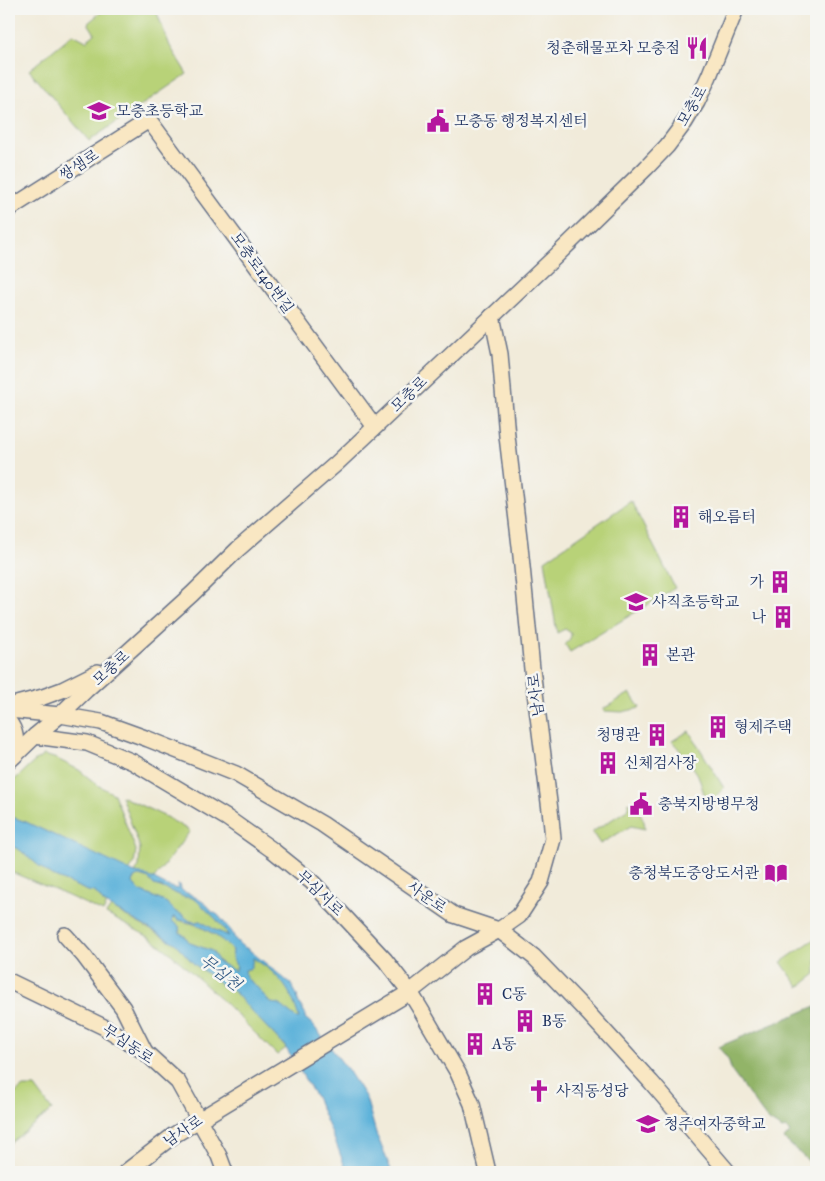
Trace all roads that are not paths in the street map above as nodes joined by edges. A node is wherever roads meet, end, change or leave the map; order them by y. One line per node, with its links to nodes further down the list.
1 (736, 9): 4 (street, 모충로)
2 (149, 120): 3 (street, 쌍샘로); 5 (street, 모충로140번길)
3 (9, 209)
4 (492, 316): 5 (street, 모충로); 13 (street, 남사로)
5 (375, 427): 6 (street, 모충로)
6 (119, 660): 7 (street); 9 (street, 모충로)
7 (9, 706)
8 (9, 710): 9 (street)
9 (60, 715): 11 (street, 모충로); 13 (street, 사운로)
10 (9, 722): 12 (street)
11 (33, 738): 12 (street, 모충로); 16 (street, 무심서로)
12 (12, 759)
13 (499, 930): 16 (street, 남사로); 22 (street, 사운로)
14 (65, 935): 17 (street)
15 (9, 981): 17 (street, 무심동로)
16 (410, 992): 18 (street, 남사로); 21 (street, 무심서로)
17 (145, 1052): 18 (street, 무심동로)
18 (198, 1120): 19 (street, 남사로); 20 (street, 무심동로)
19 (126, 1172)
20 (225, 1172)
21 (488, 1172)
22 (728, 1172)

